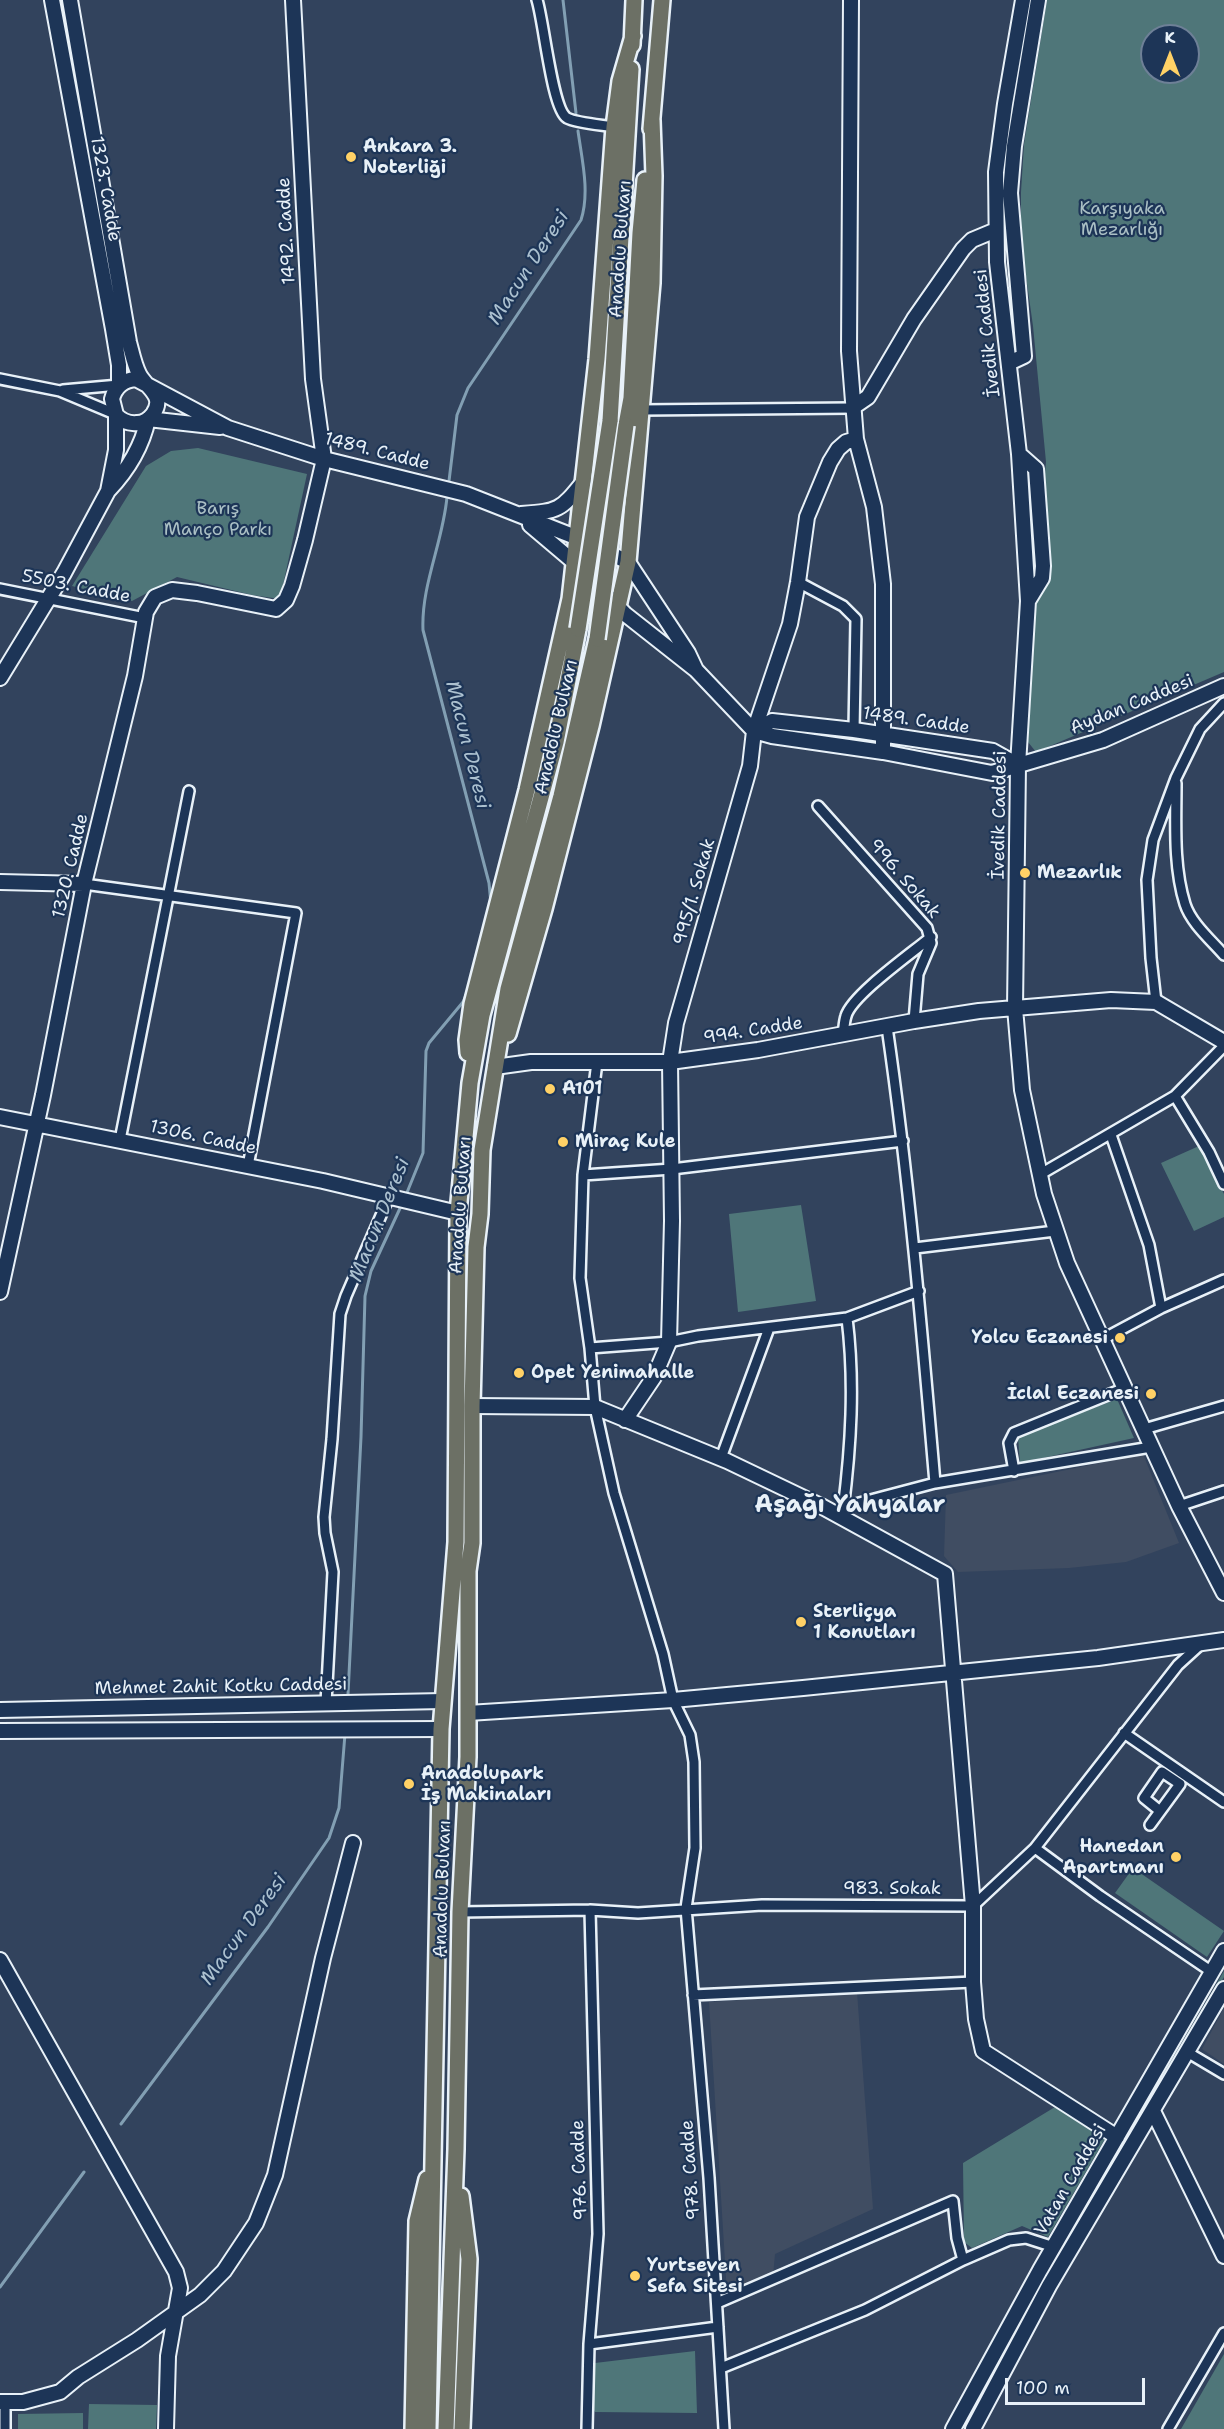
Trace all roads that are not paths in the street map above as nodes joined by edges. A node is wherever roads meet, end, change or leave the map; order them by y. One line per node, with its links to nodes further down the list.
1 (52, 0): 21 (street, 1323. Cadde)
2 (70, 0): 20 (street)
3 (293, 0): 29 (street, 1492. Cadde)
4 (537, 0): 14 (street)
5 (634, 0): 10 (main road, Anadolu Bulvarı)
6 (662, 0): 13 (main road, Anadolu Bulvarı)
7 (851, 0): 23 (street)
8 (1023, 0): 11 (street, İvedik Caddesi)
9 (1038, 0): 12 (street)
10 (633, 36): 14 (main road); 67 (main road, Anadolu Bulvarı, bridge)
11 (1005, 104): 12 (street); 15 (street, İvedik Caddesi)
12 (1020, 107): 16 (street)
13 (652, 120): 24 (main road); 66 (main road, Anadolu Bulvarı, bridge)
14 (614, 127): 30 (main road)
15 (996, 230): 17 (street, İvedik Caddesi); 23 (street)
16 (1014, 260): 17 (street); 18 (street)
17 (998, 262): 18 (street, İvedik Caddesi)
18 (1009, 363): 49 (street, İvedik Caddesi)
19 (0, 379): 22 (street)
20 (150, 385): 21 (street); 26 (street); 27 (street, 1489. Cadde)
21 (119, 386): 22 (street); 25 (street)
22 (60, 391): 25 (street)
23 (852, 408): 24 (street); 28 (street)
24 (642, 410): 34 (main road)
25 (116, 414): 26 (street); 31 (street)
26 (148, 420): 27 (street, 1489. Cadde); 31 (street)
27 (228, 428): 29 (street, 1489. Cadde)
28 (856, 439): 36 (street, 995/1. Sokak); 47 (street)
29 (324, 459): 32 (street, 1489. Cadde); 40 (street)
30 (584, 482): 32 (street); 33 (main road)
31 (108, 491): 38 (street)
32 (516, 514): 33 (street, 1489. Cadde); 35 (street, 1489. Cadde)
33 (578, 538): 34 (street, 1489. Cadde); 35 (main road)
34 (628, 562): 39 (main road); 41 (street, 1489. Cadde)
35 (575, 563): 39 (street, 1489. Cadde); 67 (main road)
36 (798, 582): 45 (street); 46 (street, 995/1. Sokak)
37 (0, 589): 38 (street, 5503. Cadde)
38 (49, 598): 40 (street, 5503. Cadde); 42 (street)
39 (617, 605): 41 (street, 1489. Cadde); 66 (main road)
40 (145, 618): 54 (street, 1320. Cadde)
41 (696, 670): 46 (street, 1489. Cadde)
42 (0, 678)
43 (1224, 686): 49 (street, Aydan Caddesi)
44 (1224, 703): 50 (street)
45 (854, 730): 46 (street, 1489. Cadde); 47 (street, 1489. Cadde)
46 (754, 731): 48 (street, 1489. Cadde); 65 (street, 995/1. Sokak)
47 (884, 735): 48 (street); 49 (street, 1489. Cadde)
48 (883, 752): 49 (street, 1489. Cadde)
49 (1018, 765): 59 (street, İvedik Caddesi)
50 (1176, 778): 57 (street); 58 (street)
51 (189, 791): 55 (street)
52 (818, 806): 56 (street, 996. Sokak)
53 (0, 882): 54 (street)
54 (84, 884): 55 (street); 70 (street, 1320. Cadde)
55 (169, 895): 72 (street); 74 (street)
56 (931, 937): 60 (street, 996. Sokak); 62 (street)
57 (1224, 955)
58 (1156, 1002): 59 (street, 994. Cadde); 63 (street)
59 (1015, 1008): 60 (street, 994. Cadde); 77 (street, İvedik Caddesi)
60 (914, 1021): 61 (street, 994. Cadde)
61 (886, 1027): 62 (street, 994. Cadde); 73 (street)
62 (843, 1035): 65 (street, 994. Cadde)
63 (1224, 1044): 68 (street)
64 (597, 1062): 65 (street, 994. Cadde); 66 (street, 994. Cadde); 76 (street, 978. Cadde)
65 (670, 1062): 75 (street, 995/1. Sokak)
66 (495, 1067): 93 (main road, Anadolu Bulvarı)
67 (470, 1083): 80 (main road, Anadolu Bulvarı)
68 (1175, 1096): 71 (street); 78 (street)
69 (0, 1117): 70 (street, 1306. Cadde)
70 (37, 1123): 72 (street, 1306. Cadde); 85 (street, 1320. Cadde)
71 (1111, 1135): 77 (street); 86 (street)
72 (120, 1140): 74 (street, 1306. Cadde)
73 (903, 1141): 75 (street); 82 (street)
74 (248, 1166): 79 (street, 1306. Cadde)
75 (672, 1169): 76 (street); 90 (street, 995/1. Sokak)
76 (583, 1175): 91 (street, 978. Cadde)
77 (1039, 1175): 81 (street, İvedik Caddesi)
78 (1224, 1184)
79 (398, 1200): 80 (street, 1306. Cadde); 111 (street)
80 (458, 1213): 110 (main road, Anadolu Bulvarı)
81 (1055, 1231): 82 (street); 89 (street, İvedik Caddesi)
82 (915, 1248): 84 (street)
83 (1224, 1280): 86 (street)
84 (919, 1291): 87 (street); 101 (street)
85 (0, 1292)
86 (1161, 1308): 89 (street)
87 (847, 1318): 88 (street); 104 (street)
88 (768, 1328): 90 (street); 99 (street)
89 (1103, 1339): 92 (street, İvedik Caddesi)
90 (669, 1342): 91 (street); 96 (street)
91 (590, 1347): 94 (street, 978. Cadde)
92 (1125, 1389): 97 (street, İvedik Caddesi); 100 (street)
93 (472, 1406): 94 (street); 113 (main road, Anadolu Bulvarı)
94 (595, 1407): 96 (street); 109 (street, 978. Cadde)
95 (1224, 1407): 97 (street)
96 (625, 1420): 99 (street)
97 (1144, 1429): 98 (street, İvedik Caddesi)
98 (1151, 1447): 100 (street); 103 (street, İvedik Caddesi)
99 (721, 1458): 104 (street)
100 (1014, 1471): 101 (street)
101 (935, 1484): 104 (street)
102 (1224, 1491): 103 (street)
103 (1179, 1506): 105 (street, İvedik Caddesi)
104 (843, 1512): 108 (street)
105 (1224, 1593)
106 (1224, 1640): 107 (street)
107 (1202, 1642): 108 (street); 116 (street)
108 (955, 1672): 109 (street); 122 (street)
109 (673, 1700): 113 (street); 123 (street, 978. Cadde)
110 (443, 1701): 111 (street, Mehmet Zahit Kotku Caddesi); 114 (main road, Anadolu Bulvarı)
111 (326, 1702): 112 (street, Mehmet Zahit Kotku Caddesi)
112 (0, 1710)
113 (468, 1713): 125 (main road, Anadolu Bulvarı)
114 (441, 1728): 115 (street); 137 (main road, Anadolu Bulvarı)
115 (0, 1731)
116 (1124, 1733): 117 (street); 121 (street)
117 (1224, 1802)
118 (1160, 1811): 119 (street)
119 (1150, 1825)
120 (353, 1843): 142 (street)
121 (1035, 1848): 122 (street); 128 (street)
122 (973, 1906): 123 (street, 983. Sokak); 129 (street)
123 (686, 1908): 124 (street, 983. Sokak); 131 (street, 978. Cadde)
124 (590, 1910): 125 (street, 983. Sokak); 145 (street, 976. Cadde)
125 (460, 1912): 136 (main road, Anadolu Bulvarı)
126 (1224, 1952): 128 (street, Vatan Caddesi)
127 (0, 1960): 142 (street)
128 (1212, 1972): 135 (street, Vatan Caddesi)
129 (973, 1982): 131 (street); 135 (street)
130 (1224, 1989): 132 (street, Vatan Caddesi)
131 (693, 1995): 141 (street, 978. Cadde)
132 (1187, 2052): 133 (street); 134 (street, Vatan Caddesi)
133 (1224, 2074)
134 (1153, 2111): 139 (street); 157 (street, Vatan Caddesi)
135 (1118, 2137): 138 (street, Vatan Caddesi)
136 (456, 2149): 152 (main road, Anadolu Bulvarı); 153 (main road)
137 (434, 2150): 150 (main road); 151 (main road, Anadolu Bulvarı)
138 (1054, 2247): 140 (street); 156 (street, Vatan Caddesi)
139 (1223, 2251)
140 (963, 2260): 141 (street); 146 (street)
141 (717, 2303): 143 (street, 978. Cadde)
142 (177, 2312): 147 (street); 149 (street)
143 (718, 2327): 145 (street); 146 (street, 978. Cadde)
144 (1224, 2333): 158 (street)
145 (589, 2344): 154 (street, 976. Cadde)
146 (721, 2368): 155 (street, 978. Cadde)
147 (3, 2402): 148 (street)
148 (5, 2429)
149 (166, 2429)
150 (413, 2429)
151 (428, 2429)
152 (446, 2429)
153 (462, 2429)
154 (587, 2429)
155 (724, 2429)
156 (953, 2429)
157 (973, 2429)
158 (1168, 2429)

